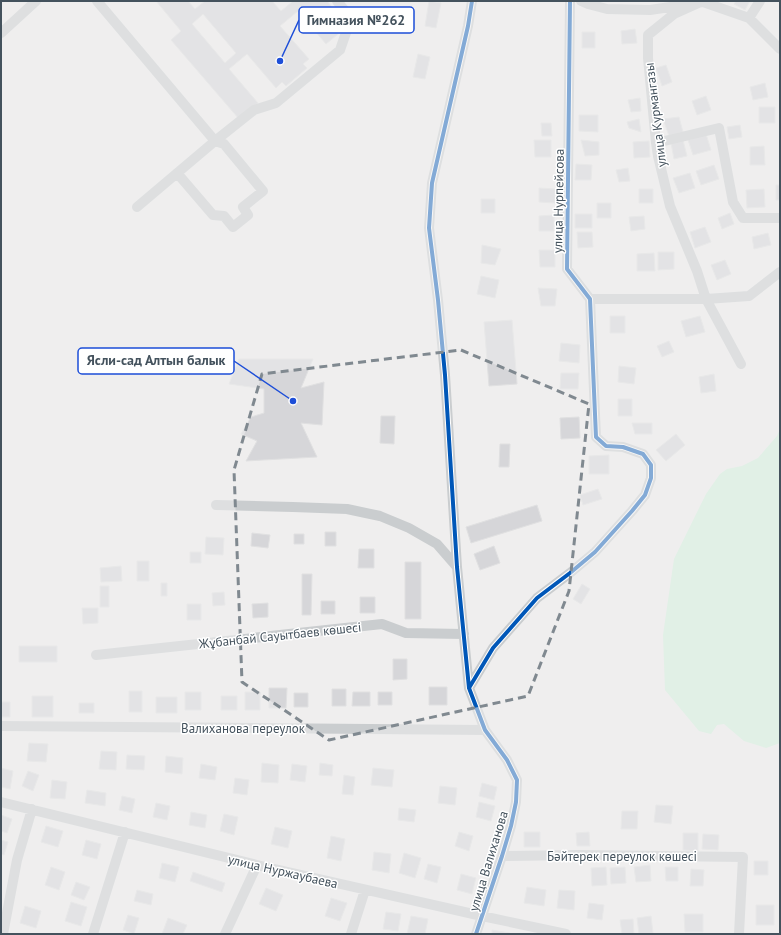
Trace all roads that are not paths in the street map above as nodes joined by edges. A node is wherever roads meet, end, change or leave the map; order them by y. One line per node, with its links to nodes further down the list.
1 (36, 1): 10 (street)
2 (97, 1): 12 (street)
3 (336, 1): 12 (street)
4 (472, 1): 22 (street, улица Валиханова)
5 (570, 1): 18 (street, улица Нурпейсова)
6 (582, 1): 7 (street)
7 (703, 1): 9 (street); 13 (street, улица Курмангазы)
8 (760, 1): 9 (street)
9 (750, 18): 11 (street)
10 (1, 34)
11 (780, 50)
12 (215, 141): 14 (street); 14 (street)
13 (656, 143): 16 (street); 19 (street, улица Курмангазы)
14 (178, 172): 15 (street)
15 (137, 207)
16 (780, 218)
17 (780, 272): 19 (street)
18 (590, 298): 19 (street); 25 (street)
19 (706, 299): 20 (street, улица Курмангазы)
20 (741, 364)
21 (216, 505): 22 (street)
22 (457, 567): 23 (street, улица Валиханова)
23 (464, 634): 24 (street, Жұбанбай Сауытбаев көшесі); 25 (street, улица Валиханова)
24 (96, 655)
25 (469, 688): 27 (street, улица Валиханова)
26 (1, 726): 27 (street, Валиханова переулок)
27 (485, 730): 31 (street, улица Валиханова)
28 (1, 802): 29 (street, улица Нуржаубаева)
29 (32, 809): 30 (street, улица Нуржаубаева); 35 (street)
30 (125, 832): 32 (street, улица Нуржаубаева); 36 (street)
31 (502, 856): 34 (street, улица Валиханова); 41 (street, Бәйтерек переулок көшесі)
32 (257, 865): 33 (street, улица Нуржаубаева); 37 (street)
33 (365, 890): 34 (street, улица Нуржаубаева); 38 (street)
34 (482, 916): 39 (street, улица Валиханова); 40 (street, улица Нуржаубаева)
35 (3, 934)
36 (93, 934)
37 (225, 934)
38 (351, 934)
39 (476, 934)
40 (566, 934)
41 (739, 934)

